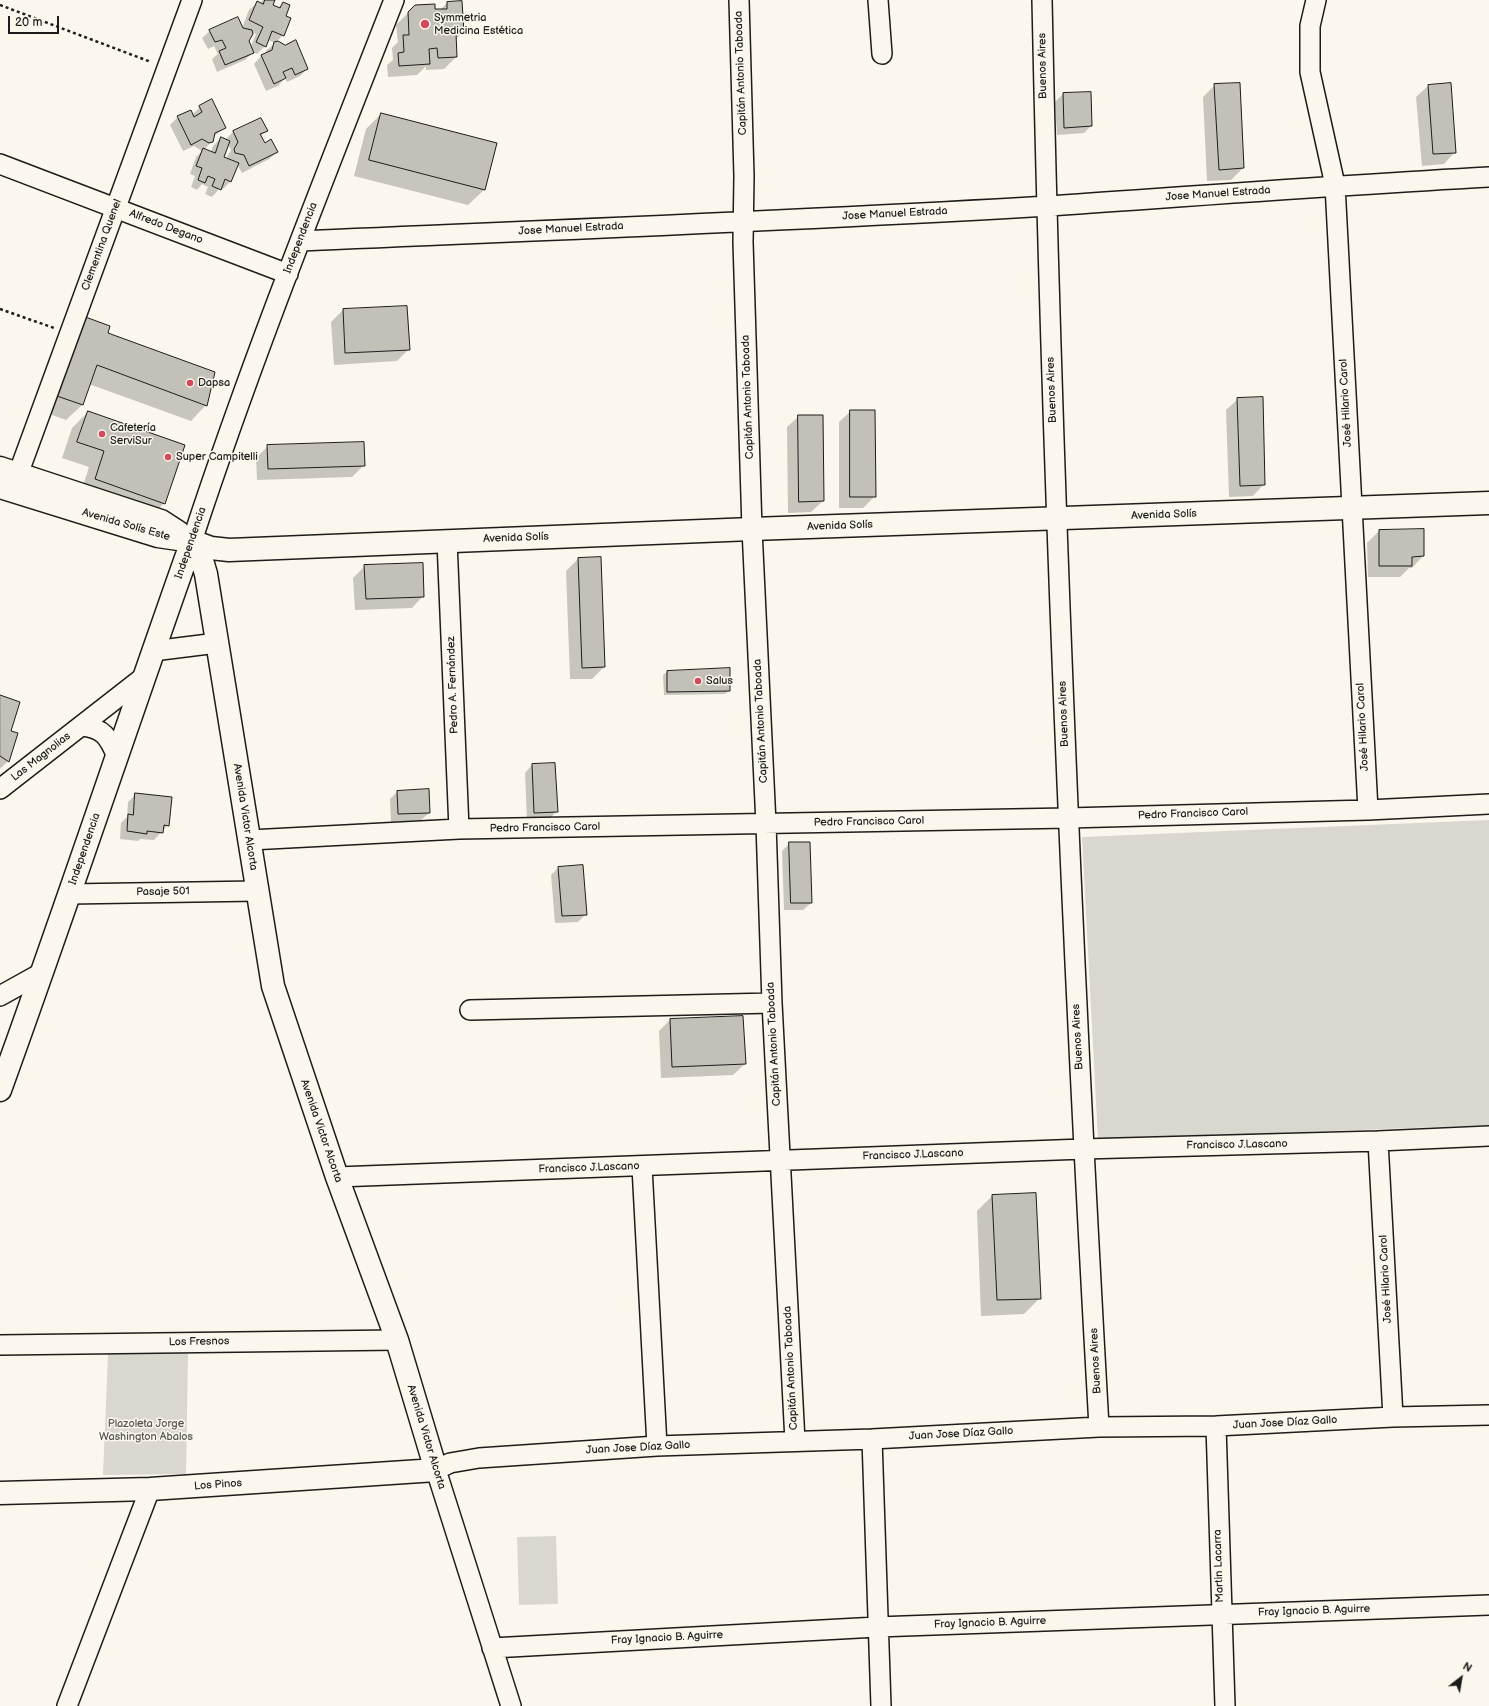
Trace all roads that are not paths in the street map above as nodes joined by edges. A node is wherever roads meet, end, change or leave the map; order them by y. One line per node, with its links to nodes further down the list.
1 (192, 0): 12 (street, Clementina Quenel)
2 (394, 0): 14 (street, Independencia)
3 (739, 0): 13 (street, Capitán Antonio Taboada)
4 (878, 0): 7 (street)
5 (1042, 0): 11 (street, Buenos Aires)
6 (1316, 0): 10 (street, José Hilario Carol)
7 (882, 54)
8 (0, 164): 12 (street, Alfredo Degano)
9 (1489, 177): 10 (street, Jose Manuel Estrada)
10 (1335, 185): 11 (street, Jose Manuel Estrada); 18 (street, José Hilario Carol)
11 (1046, 206): 13 (street, Jose Manuel Estrada); 19 (street, Buenos Aires)
12 (116, 207): 15 (street, Alfredo Degano); 16 (street, Clementina Quenel)
13 (743, 221): 14 (street, Jose Manuel Estrada); 20 (street, Capitán Antonio Taboada)
14 (300, 241): 15 (street, Independencia)
15 (288, 274): 21 (street, Independencia)
16 (8, 480): 21 (main road, Avenida Solís Este)
17 (1489, 503): 18 (main road, Avenida Solís)
18 (1352, 508): 19 (main road, Avenida Solís); 30 (street, José Hilario Carol)
19 (1056, 519): 20 (main road, Avenida Solís); 31 (street, Buenos Aires)
20 (752, 529): 22 (main road, Avenida Solís); 32 (street, Capitán Antonio Taboada)
21 (192, 541): 22 (main road, Avenida Solís); 23 (main road, Avenida Victor Alcorta); 24 (main road, Independencia)
22 (447, 541): 33 (street, Pedro A. Fernández)
23 (217, 643): 24 (street); 34 (main road, Avenida Victor Alcorta)
24 (153, 651): 25 (main road, Independencia)
25 (145, 676): 26 (street, Las Magnolias); 27 (main road, Independencia)
26 (82, 726): 27 (street, Las Magnolias); 28 (street, Las Magnolias)
27 (117, 757): 36 (main road, Independencia)
28 (0, 789)
29 (1489, 804): 30 (street, Pedro Francisco Carol)
30 (1368, 810): 31 (street, Pedro Francisco Carol)
31 (1068, 818): 32 (street, Pedro Francisco Carol); 44 (street, Buenos Aires)
32 (766, 824): 33 (street, Pedro Francisco Carol); 39 (street, Capitán Antonio Taboada)
33 (459, 829): 34 (street, Pedro Francisco Carol)
34 (250, 840): 35 (main road, Avenida Victor Alcorta)
35 (257, 891): 36 (street, Pasaje 501); 47 (main road, Avenida Victor Alcorta)
36 (70, 894): 37 (main road, Independencia)
37 (43, 972): 38 (street); 41 (main road, Independencia)
38 (0, 996)
39 (772, 1003): 40 (street); 45 (street, Capitán Antonio Taboada)
40 (470, 1010)
41 (0, 1090)
42 (1489, 1136): 43 (street, Francisco J.Lascano)
43 (1378, 1141): 44 (street, Francisco J.Lascano); 51 (street, José Hilario Carol)
44 (1083, 1149): 45 (street, Francisco J.Lascano); 53 (street, Buenos Aires)
45 (779, 1160): 46 (street, Francisco J.Lascano); 55 (street, Capitán Antonio Taboada)
46 (642, 1166): 47 (street, Francisco J.Lascano); 56 (street)
47 (337, 1177): 48 (main road, Avenida Victor Alcorta)
48 (397, 1340): 49 (street, Los Fresnos); 57 (main road, Avenida Victor Alcorta)
49 (0, 1345)
50 (1489, 1415): 51 (street, Juan Jose Díaz Gallo)
51 (1393, 1418): 52 (street, Juan Jose Díaz Gallo)
52 (1216, 1426): 53 (street, Juan Jose Díaz Gallo); 61 (street, Martin Lacarra)
53 (1099, 1427): 54 (street, Juan Jose Díaz Gallo)
54 (872, 1439): 55 (street, Juan Jose Díaz Gallo); 62 (street)
55 (795, 1441): 56 (street, Juan Jose Díaz Gallo)
56 (657, 1446): 57 (street, Juan Jose Díaz Gallo)
57 (436, 1470): 58 (main road, Los Pinos); 63 (street, Avenida Victor Alcorta)
58 (150, 1489): 59 (main road, Los Pinos); 64 (street)
59 (0, 1493)
60 (1489, 1605): 61 (street, Fray Ignacio B. Aguirre)
61 (1221, 1614): 62 (street, Fray Ignacio B. Aguirre); 67 (street, Martin Lacarra)
62 (878, 1627): 63 (street, Fray Ignacio B. Aguirre); 66 (street)
63 (492, 1648): 65 (street, Avenida Victor Alcorta)
64 (67, 1706)
65 (511, 1706)
66 (881, 1706)
67 (1225, 1706)

